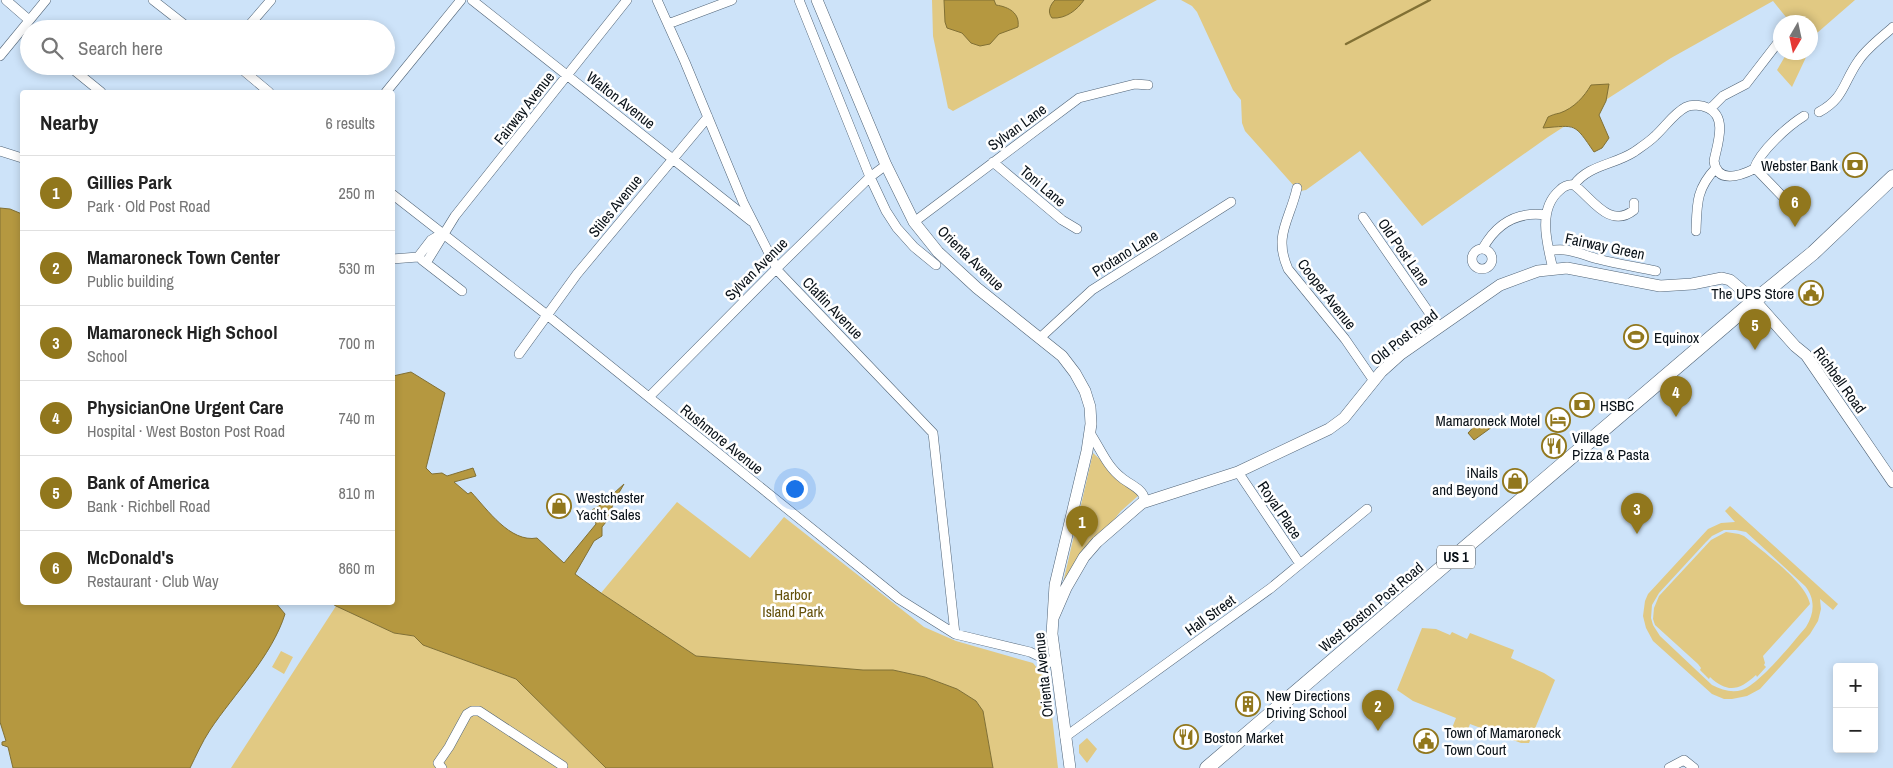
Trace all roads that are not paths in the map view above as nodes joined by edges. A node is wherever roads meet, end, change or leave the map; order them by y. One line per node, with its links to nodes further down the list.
1 (6, 0): 12 (street)
2 (46, 0): 12 (street)
3 (153, 0): 13 (street)
4 (270, 0): 14 (street)
5 (461, 0): 28 (street)
6 (472, 0): 24 (street, Walton Avenue)
7 (627, 0): 24 (street, Fairway Avenue)
8 (657, 0): 15 (street, Claflin Avenue)
9 (732, 0): 15 (street)
10 (799, 0): 23 (street, Orienta Avenue)
11 (817, 0): 20 (street, Orienta Avenue)
12 (29, 20)
13 (179, 20)
14 (253, 20)
15 (668, 24): 32 (street, Claflin Avenue)
16 (1893, 28): 30 (street)
17 (20, 36): 19 (street)
18 (1773, 49): 29 (street)
19 (0, 56)
20 (846, 69): 23 (street); 37 (street, Orienta Avenue)
21 (80, 75): 26 (street)
22 (249, 75): 27 (street)
23 (830, 75): 40 (street, Orienta Avenue)
24 (567, 76): 35 (street, Walton Avenue); 54 (street, Fairway Avenue)
25 (1148, 85): 36 (street, Sylvan Lane)
26 (99, 90)
27 (267, 90)
28 (388, 90)
29 (1710, 109): 38 (street); 42 (street)
30 (1819, 112)
31 (1804, 116): 39 (street)
32 (708, 117): 35 (street, Stiles Avenue); 51 (street, Claflin Avenue)
33 (0, 151): 34 (street)
34 (20, 157)
35 (672, 158): 51 (street, Walton Avenue); 65 (street, Stiles Avenue)
36 (993, 162): 50 (street, Sylvan Lane); 52 (street, Toni Lane)
37 (886, 164): 40 (street, Sylvan Avenue); 50 (street, Orienta Avenue)
38 (1716, 168): 39 (street); 53 (street)
39 (1754, 169): 45 (street)
40 (870, 177): 59 (street, Orienta Avenue); 60 (street, Sylvan Avenue)
41 (1893, 177): 64 (main road, West Boston Post Road / US 1)
42 (1574, 185): 47 (street, Fairway Green); 48 (street, Fairway Green)
43 (1297, 188): 69 (street, Cooper Avenue)
44 (395, 196): 54 (street, Rushmore Avenue)
45 (1785, 199)
46 (1231, 202): 67 (street, Protano Lane)
47 (1634, 203)
48 (1546, 214): 55 (street); 56 (street, Fairway Green)
49 (1363, 217): 66 (street, Old Post Lane)
50 (914, 222): 67 (street, Orienta Avenue)
51 (754, 223): 60 (street, Claflin Avenue)
52 (1077, 229)
53 (1696, 231)
54 (443, 233): 58 (street, Fairway Avenue); 65 (street, Rushmore Avenue)
55 (1483, 248)
56 (1549, 251): 61 (street, Fairway Green); 62 (street, Fairway Green)
57 (395, 259): 58 (street)
58 (422, 260): 63 (street)
59 (936, 266)
60 (777, 268): 70 (street, Sylvan Avenue); 78 (street, Claflin Avenue)
61 (1553, 268): 64 (street, Old Post Road); 66 (street, Old Post Road)
62 (1656, 272)
63 (462, 291)
64 (1755, 301): 73 (street, Richbell Road); 84 (main road, West Boston Post Road / US 1)
65 (547, 315): 68 (street, Stiles Avenue); 70 (street, Rushmore Avenue)
66 (1440, 327): 69 (street, Old Post Road)
67 (1041, 338): 71 (street, Orienta Avenue)
68 (519, 354)
69 (1374, 381): 72 (street, Old Post Road)
70 (649, 397): 78 (street, Rushmore Avenue)
71 (1090, 433): 74 (street); 77 (street, Orienta Avenue)
72 (1238, 472): 74 (street, Old Post Road); 76 (street, Royal Place)
73 (1893, 482)
74 (1142, 503): 77 (street, Old Post Road)
75 (1367, 509): 76 (street, Hall Street)
76 (1300, 564): 80 (street, Hall Street)
77 (1053, 618): 79 (street, Orienta Avenue)
78 (955, 634): 79 (street, Rushmore Avenue)
79 (1055, 664): 80 (street, Orienta Avenue)
80 (1065, 737): 83 (street, Orienta Avenue)
81 (442, 768): 82 (street)
82 (561, 768)
83 (1070, 768)
84 (1208, 768)
85 (1670, 768): 86 (street)
86 (1694, 768)

